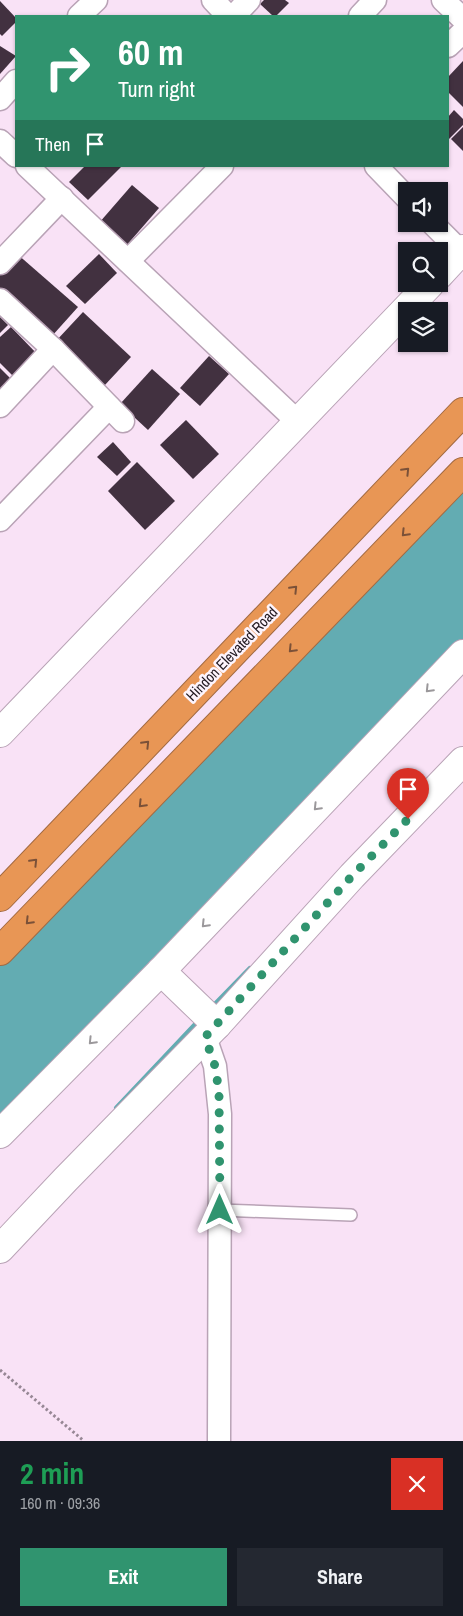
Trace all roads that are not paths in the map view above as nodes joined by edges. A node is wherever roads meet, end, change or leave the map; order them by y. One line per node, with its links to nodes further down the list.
1 (96, 0): 6 (street)
2 (212, 0): 7 (street)
3 (249, 0): 8 (street)
4 (375, 0): 9 (street)
5 (444, 0): 10 (street)
6 (80, 15)
7 (227, 15)
8 (235, 15)
9 (361, 15)
10 (463, 19)
11 (463, 32): 12 (street)
12 (449, 45)
13 (15, 83): 14 (street)
14 (0, 99)
15 (0, 141): 16 (street)
16 (15, 155)
17 (29, 167): 21 (street)
18 (377, 167): 20 (street)
19 (212, 169): 24 (street)
20 (398, 189)
21 (62, 198): 24 (street); 25 (street)
22 (442, 232): 23 (street)
23 (462, 250): 26 (street)
24 (128, 261): 32 (street)
25 (0, 263)
26 (448, 265)
27 (422, 292): 32 (street)
28 (0, 300): 29 (street)
29 (53, 349): 30 (street); 34 (street)
30 (0, 406)
31 (463, 412): 38 (highway, Hindon Elevated Road, one-way to 31)
32 (298, 422): 36 (street)
33 (463, 472): 39 (highway, one-way to 39)
34 (0, 520)
35 (463, 654): 40 (street, one-way to 40)
36 (0, 734)
37 (463, 762): 41 (street)
38 (0, 897)
39 (0, 951)
40 (160, 971): 41 (street); 42 (street, one-way to 42)
41 (211, 1026): 43 (street); 45 (street)
42 (0, 1134)
43 (220, 1210): 44 (lane); 46 (street)
44 (351, 1215)
45 (0, 1249)
46 (219, 1441)

